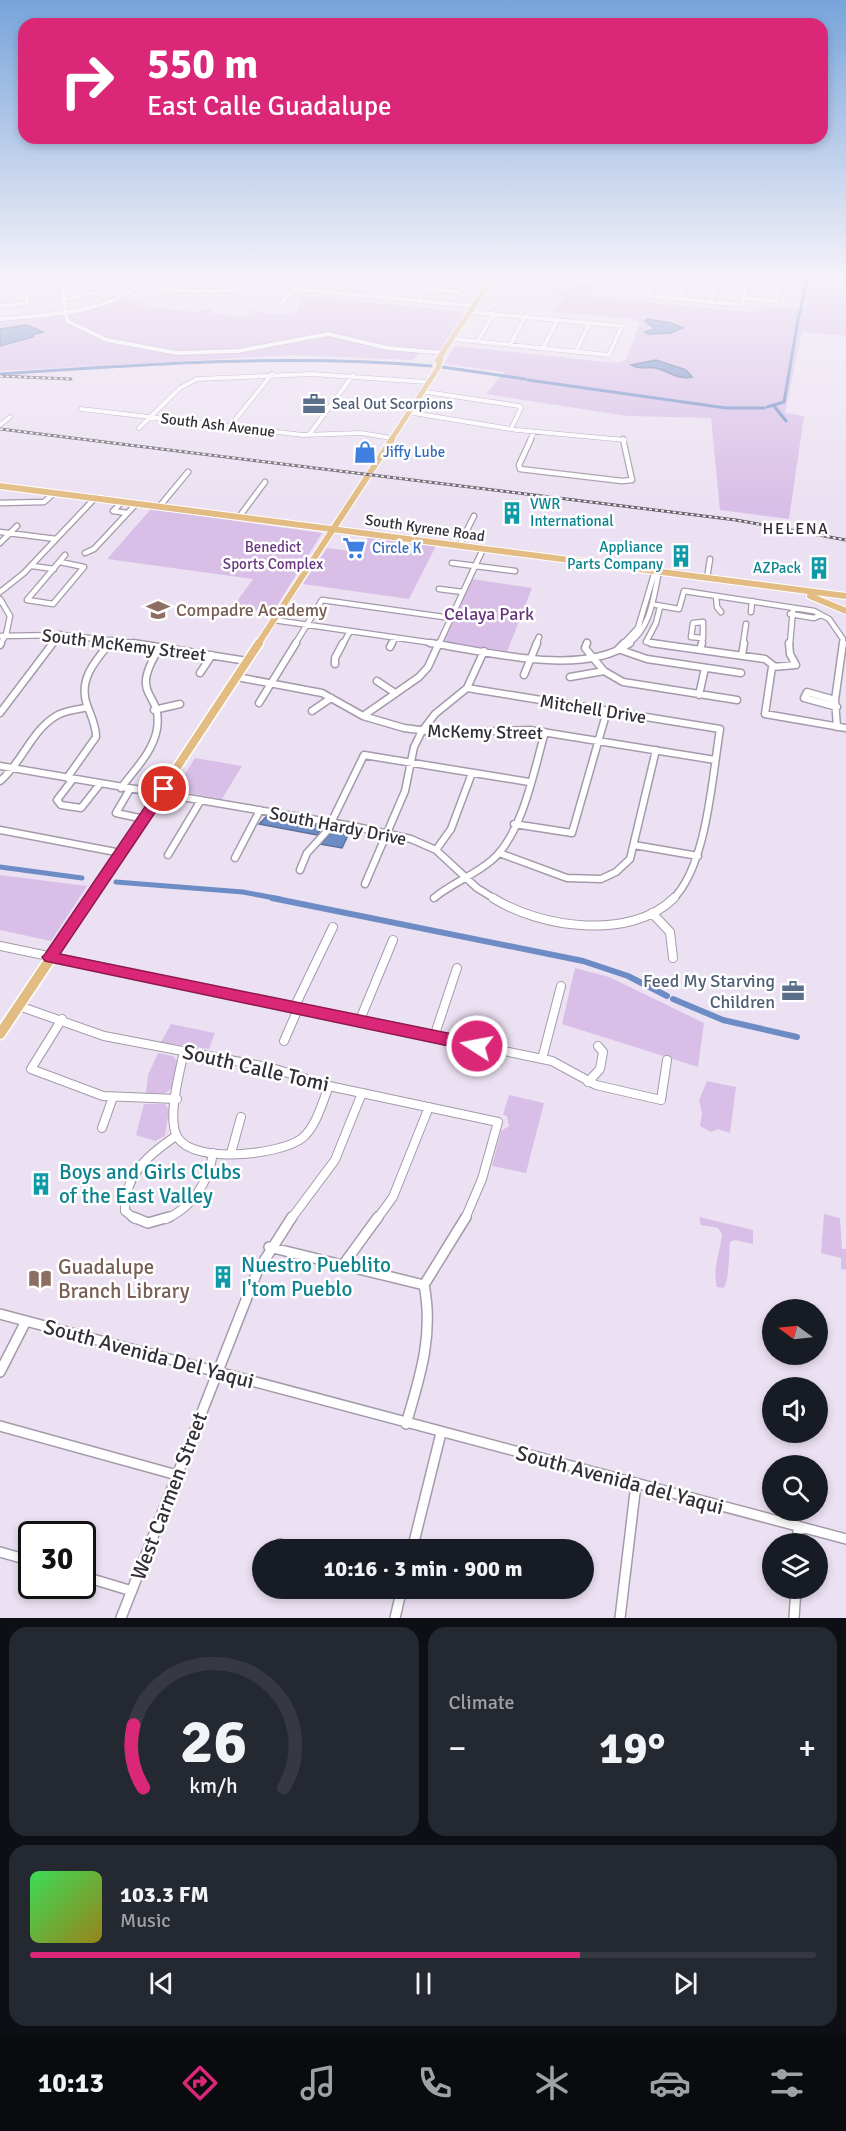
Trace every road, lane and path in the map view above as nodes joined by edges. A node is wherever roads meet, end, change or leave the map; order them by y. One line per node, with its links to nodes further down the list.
1 (431, 353): 4 (street)
2 (582, 353): 3 (street)
3 (610, 353)
4 (443, 355): 7 (main road)
5 (272, 374): 6 (street); 12 (street); 14 (street)
6 (353, 375): 7 (street); 18 (street)
7 (426, 382): 8 (main road)
8 (420, 392): 10 (main road); 16 (street)
9 (81, 409): 12 (street, South Ash Avenue)
10 (407, 412): 16 (street); 19 (main road)
11 (10, 417): 13 (street)
12 (153, 417): 14 (street, South Ash Avenue); 15 (street)
13 (0, 425)
14 (230, 426): 18 (street, South Ash Avenue)
15 (139, 428)
16 (511, 429): 17 (street)
17 (534, 432): 17 (street)
18 (309, 435): 19 (street, South Ash Avenue)
19 (391, 438): 33 (main road)
20 (188, 472): 28 (street)
21 (266, 482): 31 (street)
22 (0, 486): 23 (main road, South Kyrene Road)
23 (54, 493): 24 (main road, South Kyrene Road); 26 (street)
24 (94, 498): 25 (main road, South Kyrene Road); 36 (street)
25 (122, 502): 27 (main road, South Kyrene Road); 29 (street)
26 (0, 503)
27 (136, 504): 28 (main road, South Kyrene Road); 29 (street)
28 (159, 507): 31 (main road, South Kyrene Road)
29 (127, 513): 40 (street)
30 (474, 516): 38 (street)
31 (239, 517): 33 (main road, South Kyrene Road)
32 (17, 526): 35 (street)
33 (333, 529): 38 (main road, South Kyrene Road); 64 (main road)
34 (0, 532): 35 (street)
35 (10, 533): 36 (street); 37 (street)
36 (56, 540): 45 (street)
37 (0, 543)
38 (459, 546): 39 (main road, South Kyrene Road)
39 (483, 549): 46 (street); 49 (main road, South Kyrene Road)
40 (85, 553)
41 (65, 555): 43 (street)
42 (710, 559): 50 (street)
43 (60, 562): 47 (street); 47 (street)
44 (452, 563): 46 (street)
45 (32, 566): 47 (street); 53 (street)
46 (476, 566): 48 (street); 54 (street)
47 (54, 569)
48 (515, 571)
49 (656, 571): 50 (main road, South Kyrene Road); 79 (street)
50 (706, 578): 51 (main road, South Kyrene Road)
51 (765, 586): 56 (main road, South Kyrene Road); 60 (main road)
52 (439, 589): 54 (street)
53 (0, 592)
54 (463, 592): 63 (street)
55 (716, 596): 58 (street); 61 (street); 80 (street)
56 (846, 596)
57 (0, 599): 69 (street)
58 (752, 601): 59 (street); 62 (street)
59 (791, 611): 88 (street); 103 (street)
60 (846, 611)
61 (721, 612)
62 (751, 612)
63 (451, 618): 66 (street); 75 (street)
64 (274, 620): 66 (street); 86 (main road)
65 (746, 624): 83 (street)
66 (307, 625): 67 (street); 97 (street)
67 (350, 631): 70 (street); 87 (street)
68 (60, 634): 69 (street, South McKemy Street); 73 (street, South McKemy Street); 111 (street)
69 (3, 636): 76 (street)
70 (395, 638): 75 (street); 78 (street)
71 (539, 638): 84 (street)
72 (703, 638): 80 (street)
73 (112, 640): 77 (street, South McKemy Street); 106 (street)
74 (587, 642): 85 (street)
75 (438, 644): 81 (street); 99 (street)
76 (0, 645)
77 (160, 647): 82 (street, South McKemy Street); 108 (street)
78 (390, 647)
79 (618, 649): 85 (street); 89 (street)
80 (700, 650): 83 (street)
81 (484, 651): 84 (street); 98 (street)
82 (212, 655): 86 (street, South McKemy Street); 91 (street)
83 (742, 655): 88 (street)
84 (531, 657): 85 (street); 93 (street)
85 (593, 657): 90 (street)
86 (247, 661): 94 (main road)
87 (335, 664)
88 (774, 666): 113 (street)
89 (705, 668): 92 (street); 100 (street)
90 (604, 671): 95 (street); 100 (street)
91 (200, 673)
92 (741, 673)
93 (524, 675)
94 (237, 677): 97 (street, McKemy Street); 133 (main road)
95 (570, 677)
96 (377, 681): 99 (street)
97 (271, 683): 101 (street, McKemy Street); 104 (street)
98 (467, 688): 110 (street, Mitchell Drive); 116 (street)
99 (395, 693): 112 (street)
100 (699, 695): 102 (street)
101 (331, 698): 109 (street); 112 (street, McKemy Street)
102 (737, 700)
103 (835, 700): 107 (street); 107 (street)
104 (259, 703)
105 (180, 704): 108 (street)
106 (88, 707): 125 (street); 127 (street)
107 (837, 707): 113 (street)
108 (154, 710): 131 (street)
109 (312, 711)
110 (607, 711): 115 (street, Mitchell Drive); 120 (street)
111 (0, 713)
112 (363, 716): 116 (street, McKemy Street)
113 (837, 727): 114 (street)
114 (846, 728)
115 (720, 729): 122 (street, South Hardy Drive)
116 (422, 731): 117 (street, McKemy Street); 123 (street)
117 (483, 731): 118 (street, McKemy Street); 119 (street)
118 (545, 732): 120 (street, McKemy Street); 129 (street)
119 (484, 740)
120 (599, 742): 121 (street, McKemy Street); 138 (street)
121 (656, 750): 122 (street, McKemy Street); 141 (street)
122 (715, 760): 146 (street, South Hardy Drive)
123 (410, 763): 126 (street); 137 (street); 140 (street)
124 (0, 766): 125 (street, South Hardy Drive)
125 (13, 769): 127 (street, South Hardy Drive); 128 (street)
126 (472, 773): 129 (street); 142 (street)
127 (70, 779): 130 (street, South Hardy Drive); 130 (street)
128 (0, 781)
129 (529, 782): 138 (street)
130 (100, 784): 131 (street, South Hardy Drive)
131 (121, 788): 132 (street, South Hardy Drive)
132 (130, 789): 133 (street, South Hardy Drive); 136 (street)
133 (161, 793): 134 (street, South Hardy Drive); 136 (main road)
134 (201, 800): 135 (street, South Hardy Drive); 145 (street)
135 (260, 810): 137 (street, South Hardy Drive); 147 (street)
136 (144, 819): 143 (main road)
137 (331, 823): 140 (street, South Hardy Drive); 148 (street)
138 (514, 824): 144 (street)
139 (0, 830): 143 (street)
140 (387, 833): 142 (street, South Hardy Drive); 150 (street)
141 (634, 845): 144 (street); 146 (street)
142 (436, 850): 149 (street, South Hardy Drive)
143 (121, 853): 156 (main road)
144 (499, 853): 149 (street)
145 (168, 855)
146 (698, 856): 152 (street, South Hardy Drive)
147 (235, 858)
148 (300, 870)
149 (466, 876): 151 (street); 152 (street, South Hardy Drive)
150 (364, 884)
151 (434, 898)
152 (652, 913): 157 (street)
153 (333, 927): 161 (street)
154 (393, 940): 163 (street)
155 (0, 946): 156 (street)
156 (50, 957): 160 (main road); 161 (street)
157 (673, 958)
158 (457, 968): 165 (street)
159 (561, 986): 169 (street)
160 (19, 1006): 162 (street, South Calle Tomi); 164 (main road)
161 (296, 1009): 163 (street); 166 (street)
162 (62, 1019): 168 (street, South Calle Tomi); 174 (street)
163 (359, 1022): 165 (street)
164 (0, 1034)
165 (434, 1037): 169 (street)
166 (284, 1041)
167 (598, 1046): 171 (street)
168 (184, 1051): 172 (street, South Calle Tomi); 175 (street)
169 (542, 1059): 171 (street)
170 (668, 1060): 171 (street)
171 (588, 1082)
172 (329, 1086): 173 (street, South Calle Tomi); 181 (street)
173 (362, 1093): 176 (street, South Calle Tomi); 182 (street, West Carmen Street)
174 (113, 1097): 175 (street); 178 (street)
175 (177, 1099): 179 (street)
176 (429, 1107): 183 (street); 184 (street, South Calle Tomi)
177 (241, 1117): 181 (street)
178 (102, 1128)
179 (176, 1136): 180 (street); 180 (street)
180 (213, 1153): 181 (street)
181 (231, 1153)
182 (269, 1248): 183 (street); 188 (street, West Carmen Street)
183 (343, 1265): 184 (street)
184 (424, 1285): 189 (street)
185 (0, 1314): 186 (street, South Avenida Del Yaqui)
186 (26, 1321): 187 (street); 188 (street, South Avenida Del Yaqui)
187 (0, 1372)
188 (217, 1374): 189 (street, South Avenida Del Yaqui); 192 (street, West Carmen Street)
189 (406, 1424): 191 (street, South Avenida del Yaqui)
190 (0, 1426): 192 (street)
191 (441, 1433): 193 (street, South Avenida del Yaqui); 196 (street)
192 (177, 1475): 201 (street, West Carmen Street)
193 (636, 1484): 194 (street, South Avenida del Yaqui); 206 (street)
194 (798, 1526): 195 (street); 197 (street, South Avenida del Yaqui)
195 (798, 1533)
196 (415, 1539)
197 (846, 1539)
198 (0, 1552): 199 (street)
199 (18, 1557)
200 (96, 1580): 201 (street)
201 (132, 1591): 204 (street, West Carmen Street)
202 (399, 1599): 205 (street)
203 (796, 1599): 207 (street)
204 (121, 1618)
205 (394, 1618)
206 (620, 1618)
207 (795, 1618)

